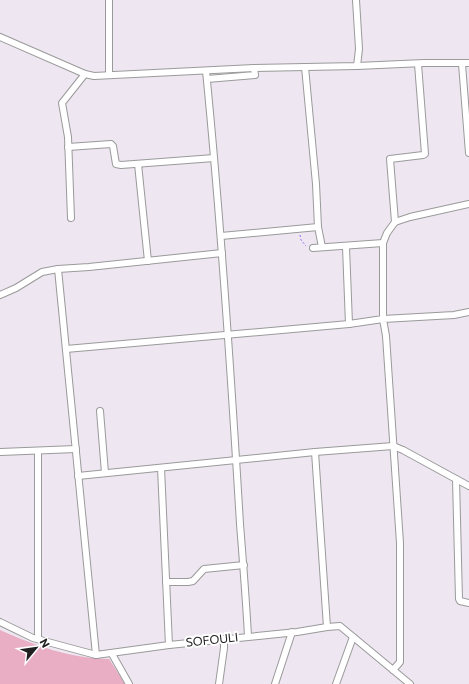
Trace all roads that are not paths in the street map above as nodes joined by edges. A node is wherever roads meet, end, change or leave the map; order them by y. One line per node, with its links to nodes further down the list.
1 (109, 0): 11 (street)
2 (356, 0): 6 (street)
3 (0, 37): 10 (street)
4 (418, 64): 5 (street); 6 (street); 19 (street)
5 (466, 64): 14 (street)
6 (357, 66): 7 (street)
7 (305, 67): 8 (street); 20 (street)
8 (254, 68): 9 (street); 12 (street)
9 (206, 71): 11 (street); 12 (street)
10 (85, 74): 11 (street); 13 (street)
11 (109, 75)
12 (207, 79): 15 (street)
13 (68, 147): 16 (street); 18 (street)
14 (469, 153)
15 (214, 158): 16 (street); 21 (street)
16 (138, 164): 27 (street)
17 (469, 204): 19 (street)
18 (71, 218)
19 (395, 222): 22 (street)
20 (318, 227): 21 (street); 25 (street)
21 (221, 236): 26 (street)
22 (383, 243): 23 (street); 31 (street)
23 (346, 246): 25 (street); 32 (street)
24 (312, 248): 25 (street)
25 (322, 248)
26 (222, 253): 27 (street); 33 (street)
27 (148, 261): 28 (street)
28 (58, 269): 29 (street); 34 (street)
29 (0, 294)
30 (469, 312): 31 (street)
31 (383, 319): 32 (street); 36 (street)
32 (349, 324): 33 (street)
33 (228, 334): 34 (street); 41 (street)
34 (66, 348): 37 (street)
35 (100, 410): 43 (street)
36 (393, 446): 40 (street); 45 (street); 60 (street)
37 (76, 449): 38 (street); 44 (street)
38 (38, 451): 39 (street); 55 (street)
39 (0, 452)
40 (315, 452): 41 (street); 51 (street)
41 (237, 460): 42 (street); 47 (street)
42 (161, 468): 43 (street); 48 (street)
43 (105, 473): 44 (street)
44 (78, 476): 59 (street)
45 (456, 479): 46 (street); 49 (street)
46 (469, 486)
47 (244, 565): 48 (street); 53 (street)
48 (166, 582): 57 (street)
49 (469, 602)
50 (0, 622): 55 (street, SOFOULI)
51 (327, 626): 52 (street, SOFOULI); 54 (street, SOFOULI)
52 (292, 632): 53 (street, SOFOULI); 63 (street)
53 (248, 636): 56 (street, SOFOULI)
54 (353, 637): 60 (street, SOFOULI); 64 (street)
55 (38, 639): 59 (street, SOFOULI)
56 (224, 639): 57 (street, SOFOULI); 62 (street)
57 (169, 645): 58 (street, SOFOULI)
58 (112, 654): 59 (street, SOFOULI); 61 (street)
59 (96, 655)
60 (394, 670): 65 (street, SOFOULI)
61 (130, 684)
62 (219, 684)
63 (275, 684)
64 (336, 684)
65 (409, 684)

